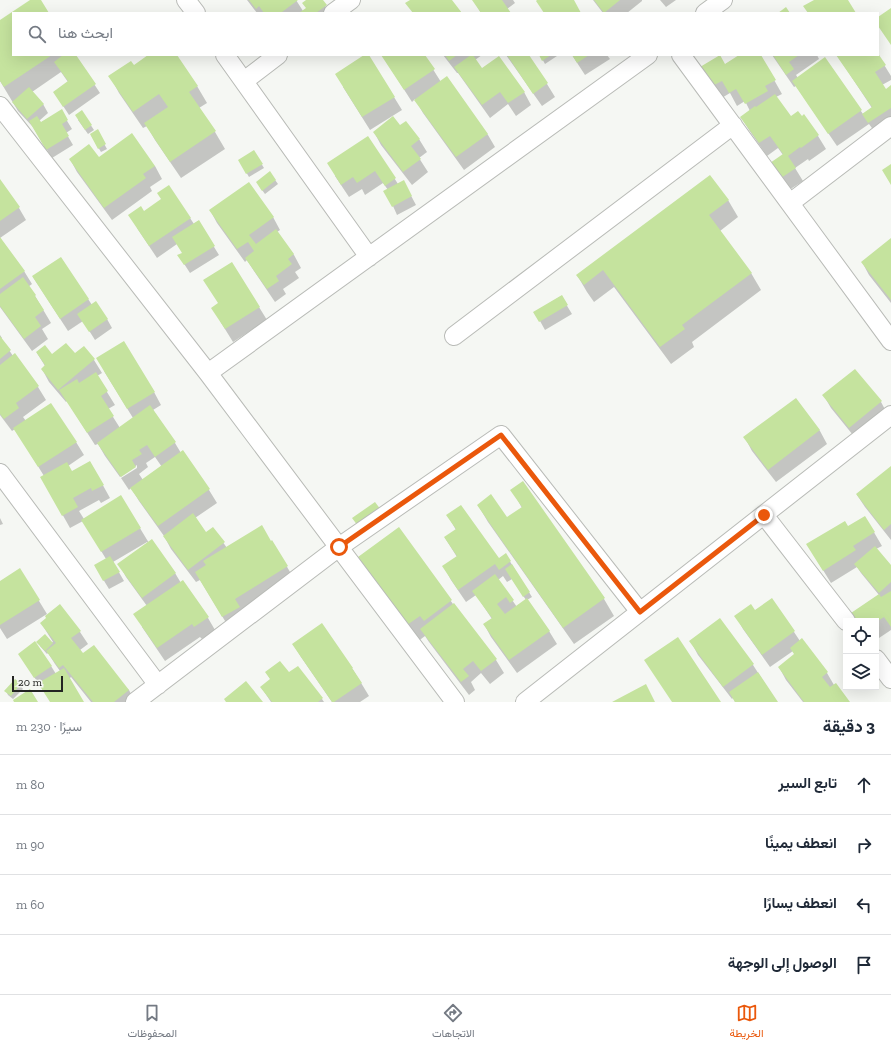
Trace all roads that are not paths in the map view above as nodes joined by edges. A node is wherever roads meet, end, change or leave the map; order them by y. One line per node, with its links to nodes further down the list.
1 (186, 0): 4 (street)
2 (351, 0): 5 (street)
3 (723, 0): 6 (street)
4 (195, 12)
5 (335, 12)
6 (706, 12)
7 (226, 56): 11 (street)
8 (277, 56): 11 (street)
9 (647, 56): 16 (street)
10 (683, 56): 13 (street)
11 (244, 80): 16 (street)
12 (0, 106): 19 (street)
13 (733, 125): 15 (street); 17 (street)
14 (891, 126): 15 (street)
15 (790, 203): 18 (street)
16 (369, 257): 19 (street)
17 (454, 336)
18 (891, 341)
19 (208, 373): 23 (street)
20 (891, 416): 22 (street)
21 (0, 473): 28 (street)
22 (764, 515): 24 (street); 25 (street)
23 (339, 547): 24 (street); 28 (street); 30 (street)
24 (640, 612): 31 (street)
25 (844, 618)
26 (879, 664): 27 (street)
27 (891, 679)
28 (158, 686): 29 (street)
29 (135, 702)
30 (456, 702)
31 (525, 702)

